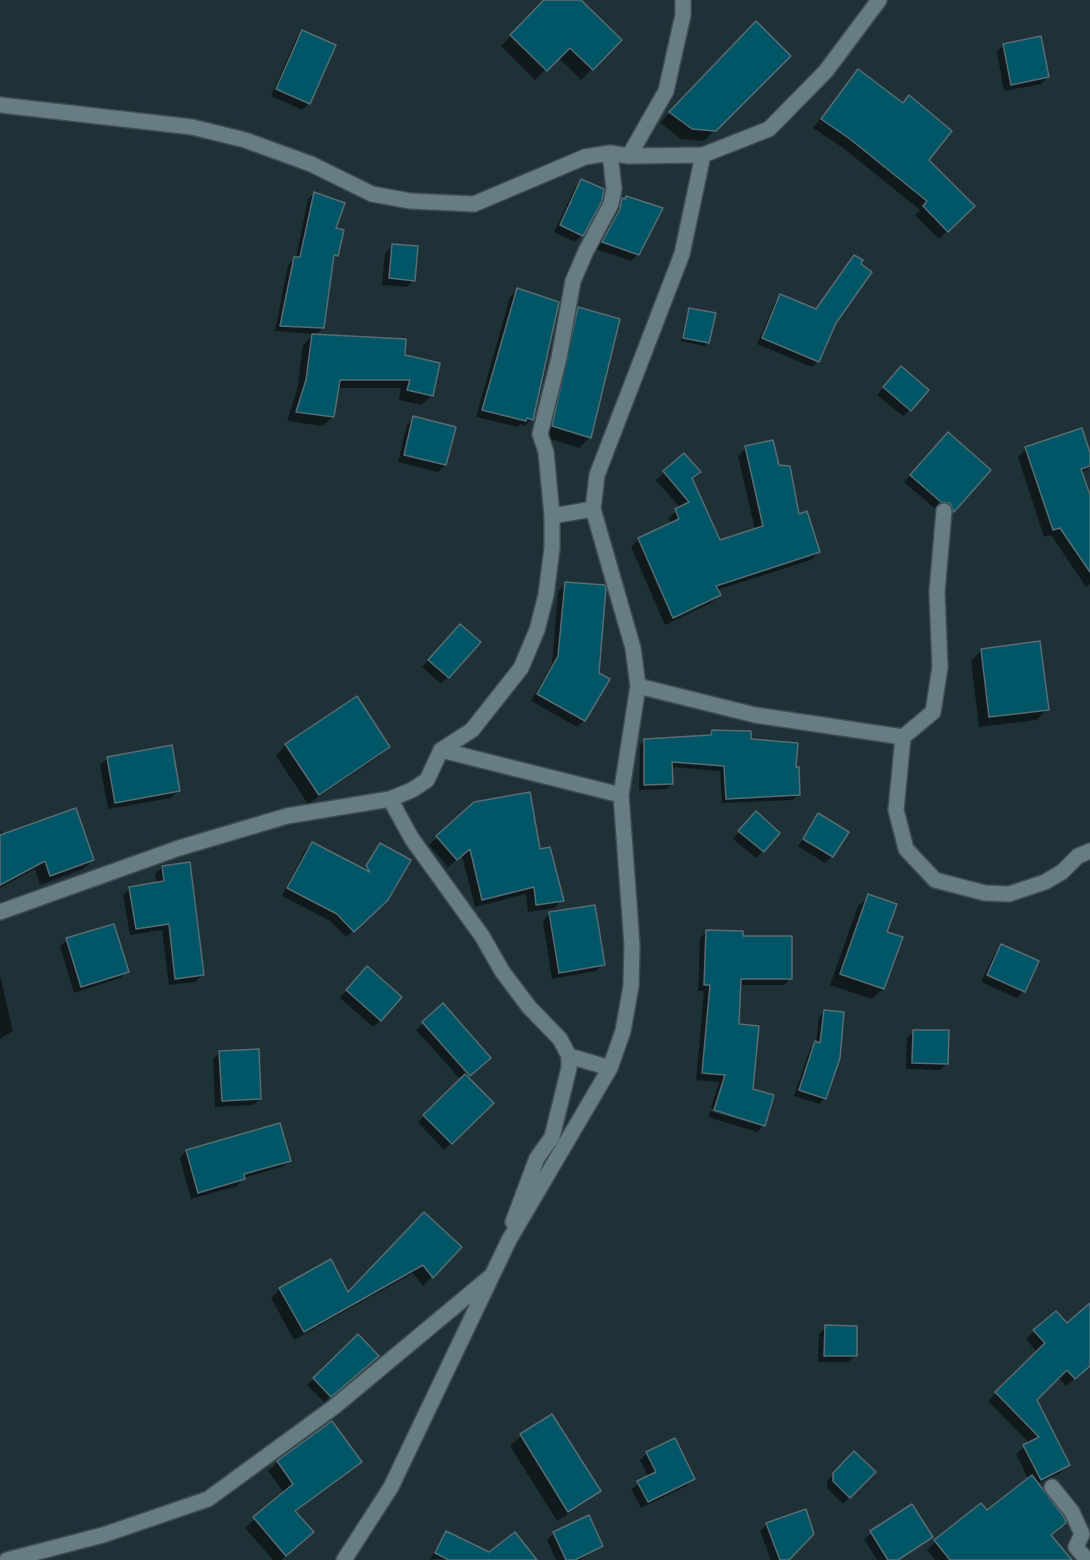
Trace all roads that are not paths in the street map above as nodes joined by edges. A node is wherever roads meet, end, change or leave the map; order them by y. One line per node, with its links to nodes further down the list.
1 (683, 0): 6 (street)
2 (879, 0): 5 (street)
3 (0, 105): 4 (street)
4 (610, 153): 6 (street); 9 (street)
5 (703, 155): 6 (street); 7 (street)
6 (629, 156)
7 (593, 509): 9 (street); 10 (street)
8 (944, 511): 11 (street)
9 (552, 516): 12 (street)
10 (638, 686): 11 (street); 13 (street)
11 (903, 737): 15 (street)
12 (441, 750): 13 (street); 14 (street)
13 (621, 795): 18 (street)
14 (390, 799): 16 (street); 17 (street)
15 (1090, 850)
16 (0, 912)
17 (569, 1056): 18 (street); 19 (street)
18 (610, 1068): 19 (street)
19 (509, 1240): 20 (street)
20 (494, 1273): 22 (street); 23 (street)
21 (1052, 1487): 24 (street)
22 (7, 1560)
23 (344, 1560)
24 (1087, 1560)

